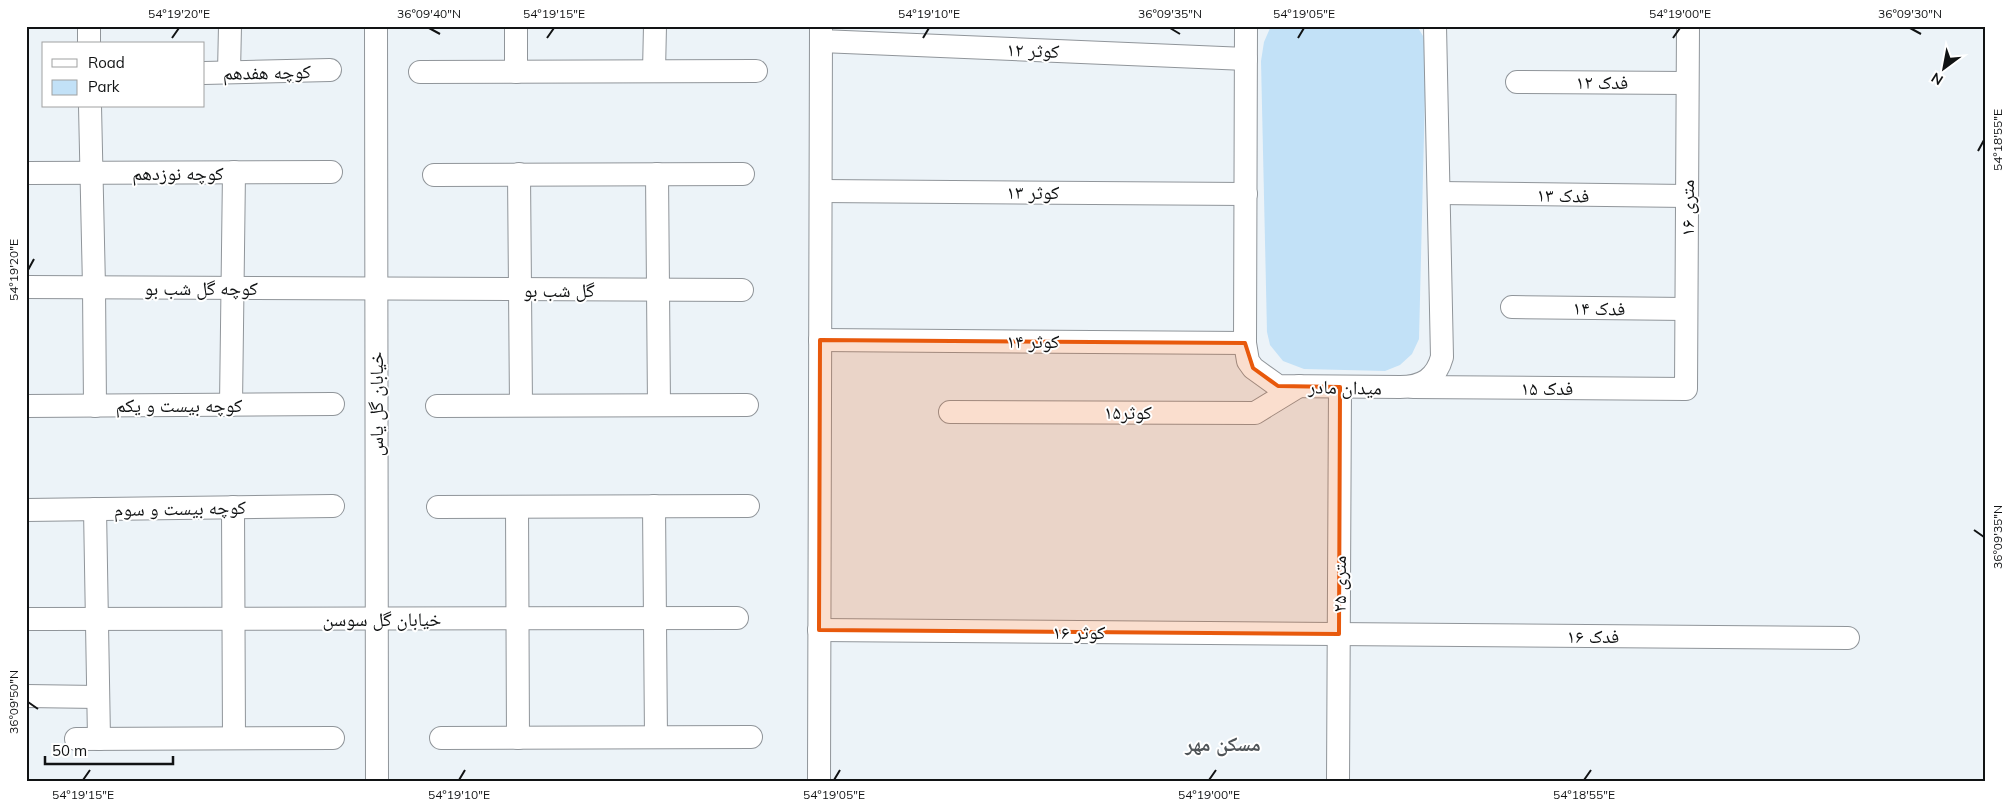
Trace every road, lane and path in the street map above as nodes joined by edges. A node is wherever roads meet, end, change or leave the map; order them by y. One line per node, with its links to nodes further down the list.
1 (89, 26): 10 (street)
2 (230, 26): 15 (street)
3 (376, 26): 37 (street, خیابان گل یاس)
4 (516, 26): 17 (street)
5 (655, 26): 13 (street)
6 (1246, 26): 11 (street, میدان مادر)
7 (1435, 26): 31 (street, میدان مادر)
8 (1688, 26): 20 (street, ۱۶ متری)
9 (821, 34): 11 (street, کوثر ۱۲); 30 (street)
10 (89, 42)
11 (1246, 59): 32 (street, میدان مادر)
12 (330, 70): 15 (street, کوچه هفدهم)
13 (654, 71): 14 (street); 17 (street)
14 (756, 71)
15 (230, 72): 18 (street, کوچه هفدهم)
16 (420, 72): 17 (street)
17 (516, 72)
18 (205, 73)
19 (1517, 82): 20 (street, فدک ۱۲)
20 (1687, 83): 33 (street, ۱۶ متری)
21 (90, 108): 25 (street)
22 (234, 172): 23 (street, کوچه نوزدهم); 25 (street, کوچه نوزدهم); 36 (street)
23 (330, 172)
24 (26, 173): 25 (street, کوچه نوزدهم)
25 (91, 173): 35 (street)
26 (434, 174): 27 (street)
27 (519, 174): 28 (street); 38 (street)
28 (657, 174): 29 (street); 39 (street)
29 (744, 174)
30 (821, 190): 32 (street, کوثر ۱۳); 43 (street)
31 (1439, 193): 33 (street, فدک ۱۳); 47 (street, میدان مادر)
32 (1246, 194): 44 (street, میدان مادر)
33 (1687, 196): 42 (street, ۱۶ متری)
34 (26, 287): 35 (street, کوچه گل شب بو)
35 (94, 287): 36 (street, کوچه گل شب بو); 54 (street)
36 (232, 288): 37 (street, کوچه گل شب بو); 50 (street)
37 (376, 290): 38 (street, گل شب بو); 70 (street, خیابان گل یاس)
38 (520, 290): 39 (street, گل شب بو); 56 (street)
39 (658, 290): 40 (street, گل شب بو); 51 (street)
40 (742, 290)
41 (1512, 307): 42 (street, فدک ۱۴)
42 (1686, 309): 48 (street, ۱۶ متری)
43 (820, 340): 44 (street, کوثر ۱۴); 73 (street)
44 (1245, 343): 45 (street, میدان مادر)
45 (1299, 386): 46 (street, میدان مادر); 57 (street, کوثر۱۵)
46 (1340, 387): 47 (street, میدان مادر); 74 (street, ۲۵ متری)
47 (1408, 387): 48 (street, فدک ۱۵)
48 (1686, 389)
49 (333, 404): 50 (street, کوچه بیست و یکم)
50 (230, 405): 54 (street, کوچه بیست و یکم)
51 (659, 405): 52 (street); 56 (street)
52 (746, 405)
53 (26, 406): 54 (street, کوچه بیست و یکم)
54 (94, 406)
55 (437, 406): 56 (street)
56 (521, 406)
57 (950, 412)
58 (333, 506): 63 (street, کوچه بیست و سوم)
59 (438, 506): 60 (street)
60 (516, 506): 61 (street); 71 (street)
61 (654, 506): 62 (street); 66 (street)
62 (748, 506)
63 (233, 507): 64 (street, کوچه بیست و سوم); 69 (street)
64 (96, 509): 65 (street, کوچه بیست و سوم); 72 (street)
65 (26, 510)
66 (655, 618): 67 (street, خیابان گل سوسن); 71 (street, خیابان گل سوسن); 78 (street)
67 (737, 618)
68 (26, 619): 72 (street, خیابان گل سوسن)
69 (234, 619): 70 (street, خیابان گل سوسن); 72 (street, خیابان گل سوسن); 80 (street)
70 (377, 619): 71 (street, خیابان گل سوسن); 86 (street, خیابان گل یاس)
71 (517, 619): 83 (street)
72 (97, 620): 77 (street)
73 (819, 630): 74 (street, کوثر ۱۶); 87 (street)
74 (1338, 634): 75 (street, فدک ۱۶); 88 (street, ۲۵ متری)
75 (1848, 638)
76 (26, 696): 77 (street)
77 (98, 697): 85 (street)
78 (656, 737): 79 (street); 83 (street)
79 (751, 737)
80 (234, 738): 81 (street); 85 (street)
81 (333, 738)
82 (441, 738): 83 (street)
83 (518, 738)
84 (76, 739): 85 (street)
85 (99, 739)
86 (377, 782)
87 (818, 782)
88 (1338, 782)

